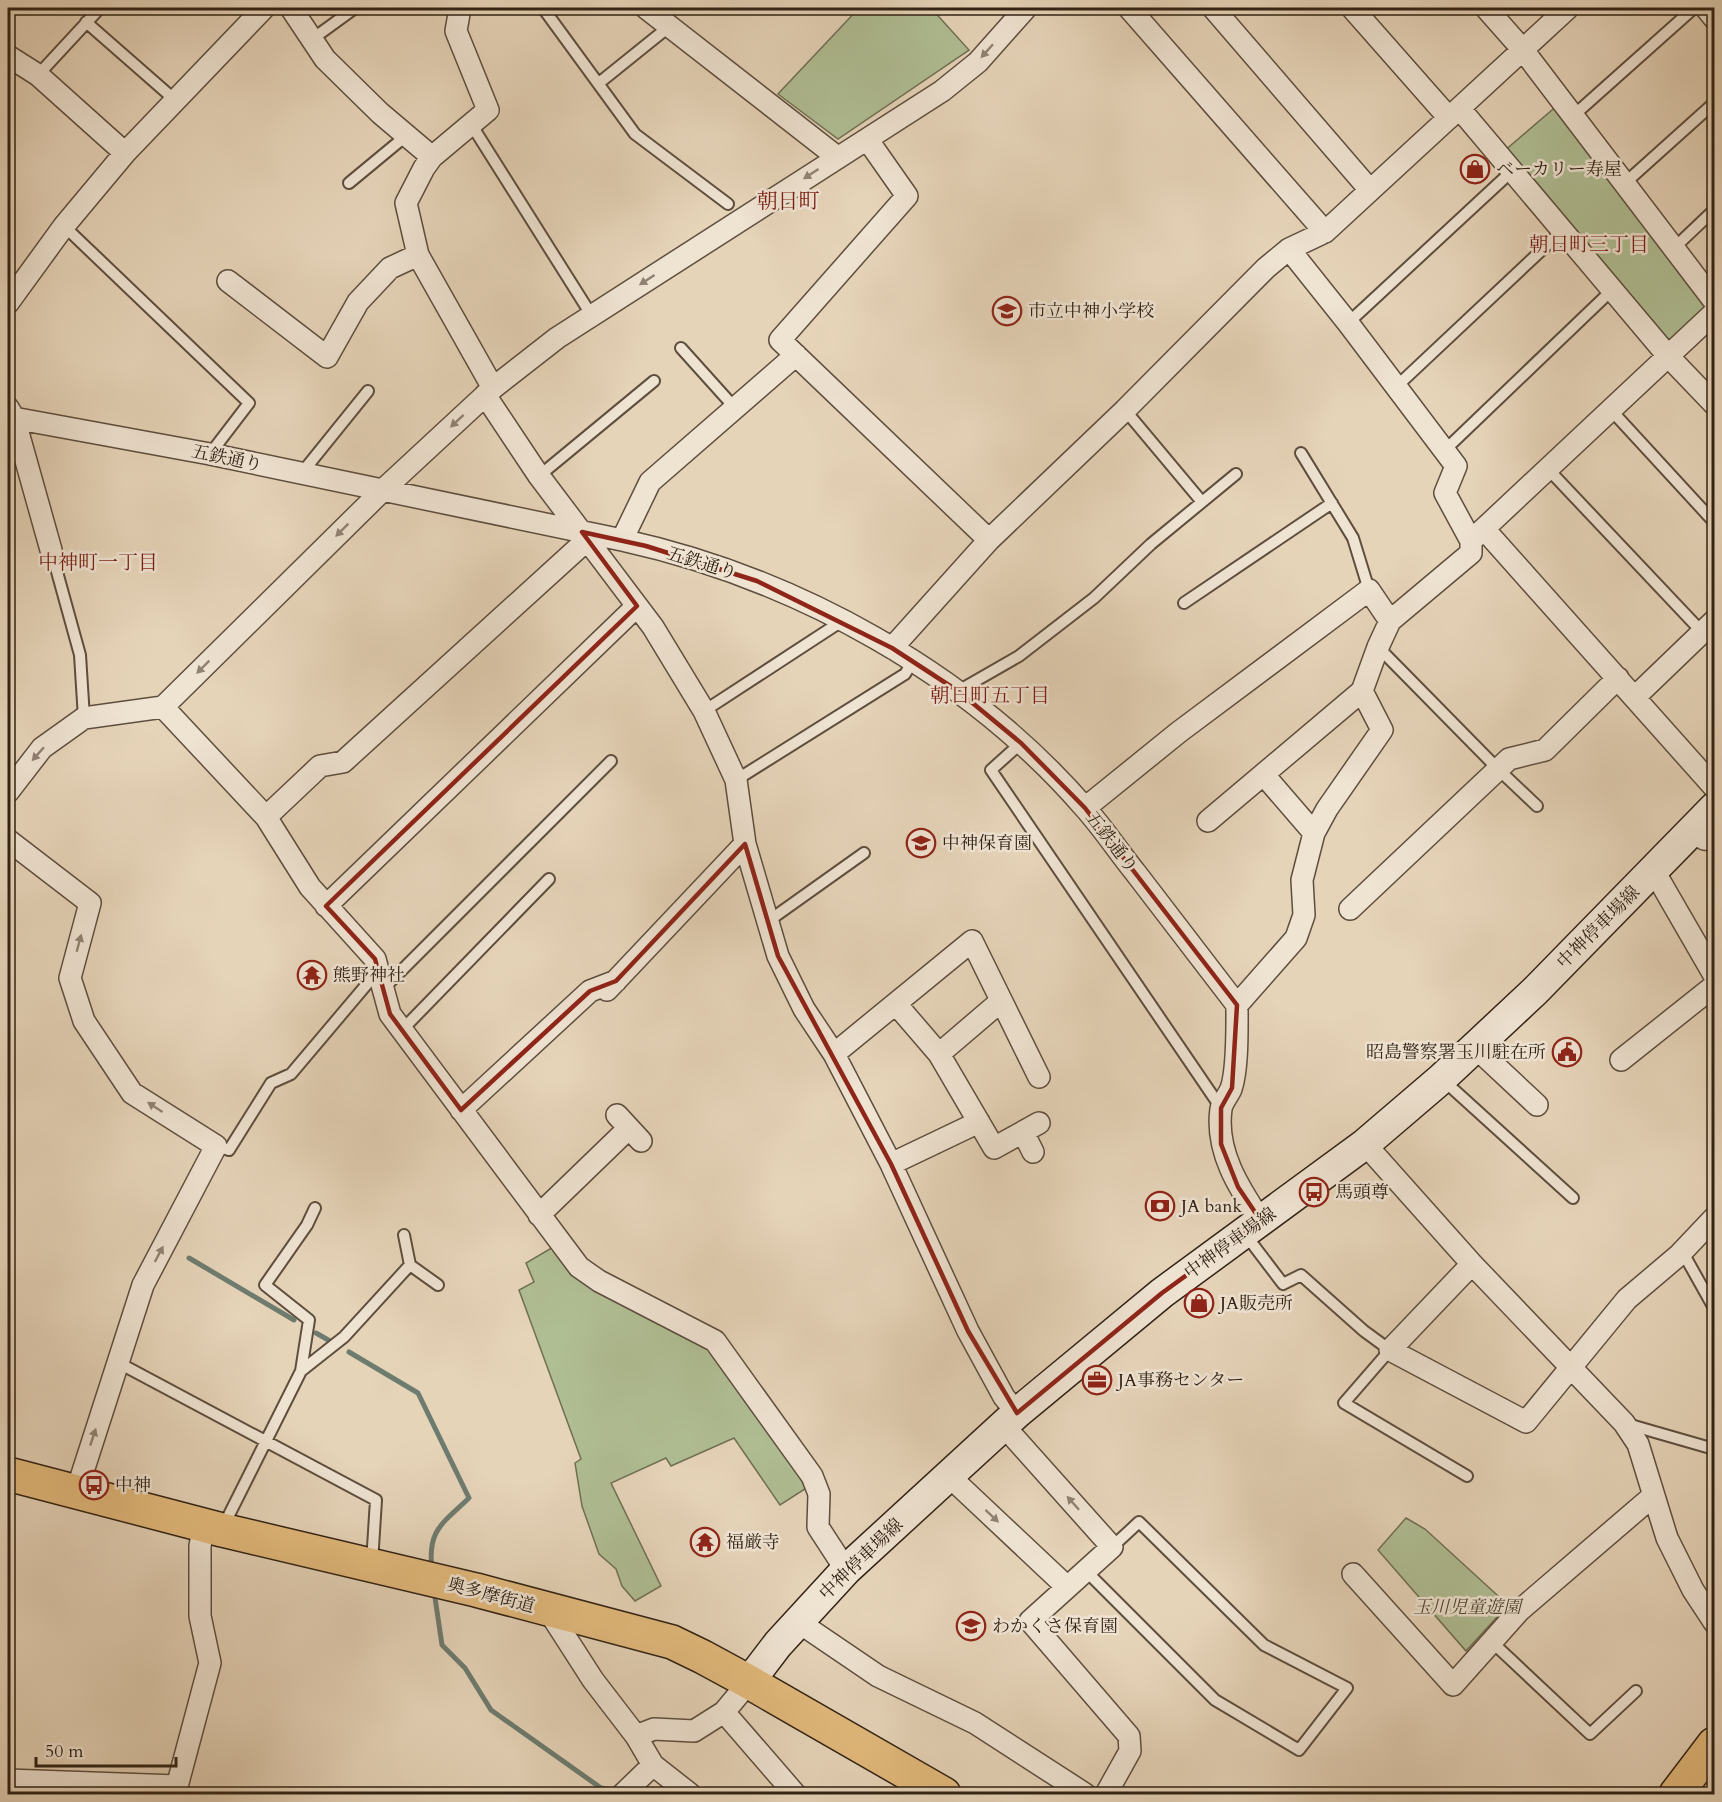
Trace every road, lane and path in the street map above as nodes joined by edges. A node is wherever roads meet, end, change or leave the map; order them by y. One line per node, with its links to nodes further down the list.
1 (100, 8): 17 (lane)
2 (264, 8): 24 (street)
3 (291, 8): 19 (street)
4 (355, 8): 19 (lane)
5 (460, 8): 28 (street)
6 (543, 8): 23 (lane)
7 (646, 8): 18 (street)
8 (1026, 8): 30 (street, one-way to 30)
9 (1129, 8): 42 (street)
10 (1214, 8): 37 (street)
11 (1352, 8): 26 (street)
12 (1486, 8): 20 (street)
13 (1568, 8): 20 (street)
14 (1694, 8): 27 (lane)
15 (1706, 8): 16 (street)
16 (1714, 18)
17 (86, 22): 22 (lane); 24 (lane)
18 (671, 25): 23 (lane); 33 (street)
19 (311, 40): 29 (street)
20 (1523, 50): 26 (street); 27 (street)
21 (8, 56): 22 (street)
22 (38, 75): 31 (street)
23 (598, 83): 38 (lane)
24 (175, 100): 31 (street)
25 (1714, 103): 36 (lane)
26 (1454, 113): 34 (street); 37 (street)
27 (1573, 116): 36 (street)
28 (471, 124): 32 (street); 51 (lane)
29 (407, 135): 32 (street); 35 (lane)
30 (867, 139): 33 (street); 54 (street)
31 (125, 153): 40 (street)
32 (432, 157): 45 (street)
33 (837, 157): 51 (street, one-way to 51)
34 (1512, 171): 41 (street); 52 (lane)
35 (349, 183)
36 (1625, 183): 43 (street)
37 (1370, 190): 42 (street)
38 (728, 204)
39 (1714, 210): 43 (lane)
40 (64, 225): 49 (street); 67 (lane)
41 (1562, 231): 47 (street); 57 (lane)
42 (1325, 232): 44 (street)
43 (1674, 248): 48 (street)
44 (1289, 249): 52 (street); 62 (street)
45 (418, 255): 46 (street); 59 (street)
46 (228, 281)
47 (1612, 290): 55 (street); 65 (lane)
48 (1714, 301)
49 (8, 303)
50 (1714, 313): 55 (street)
51 (592, 316): 59 (street)
52 (1348, 323): 57 (street)
53 (681, 348): 61 (lane)
54 (796, 355): 61 (street); 79 (street)
55 (1668, 356): 60 (street); 63 (street)
56 (654, 381): 71 (lane)
57 (1396, 387): 65 (street)
58 (368, 391): 69 (lane)
59 (489, 391): 71 (street); 72 (street, one-way to 72)
60 (1714, 404)
61 (735, 408): 78 (street)
62 (1125, 410): 73 (lane); 79 (street)
63 (1611, 410): 68 (street); 75 (lane)
64 (10, 415): 67 (street, 五鉄通り); 80 (street)
65 (1445, 450): 76 (street)
66 (1301, 453): 74 (lane)
67 (210, 454): 69 (street, 五鉄通り)
68 (1548, 469): 76 (street); 86 (lane)
69 (301, 474): 72 (street, 五鉄通り)
70 (1236, 474): 73 (lane)
71 (539, 476): 77 (street)
72 (384, 489): 77 (street, 五鉄通り); 94 (street, one-way to 94)
73 (1202, 502): 91 (lane)
74 (1332, 503): 81 (lane); 82 (lane)
75 (1714, 522)
76 (1477, 535): 85 (street); 90 (street)
77 (585, 536): 78 (street, 五鉄通り); 83 (street); 107 (street)
78 (622, 540): 84 (street, 五鉄通り)
79 (989, 540): 88 (street)
80 (51, 550): 96 (lane)
81 (1370, 590): 85 (street); 105 (street)
82 (1184, 603)
83 (637, 606): 95 (street); 116 (street)
84 (842, 621): 88 (street, 五鉄通り); 95 (lane)
85 (1390, 621): 87 (street)
86 (1709, 627): 93 (street)
87 (1378, 647): 92 (street); 99 (lane)
88 (892, 648): 89 (street, 五鉄通り)
89 (913, 661): 91 (street, 五鉄通り); 101 (lane)
90 (1618, 678): 93 (street); 99 (street)
91 (958, 691): 97 (street, 五鉄通り)
92 (1362, 691): 100 (street); 109 (street)
93 (1635, 697): 102 (street)
94 (163, 707): 96 (street); 107 (street)
95 (704, 711): 101 (street)
96 (84, 718): 103 (street, one-way to 103)
97 (1021, 743): 105 (street, 五鉄通り); 133 (lane)
98 (611, 761): 120 (lane)
99 (1498, 769): 104 (lane); 117 (street)
100 (1264, 775): 108 (street); 109 (street)
101 (736, 780): 112 (street)
102 (1714, 787)
103 (8, 792)
104 (1537, 806)
105 (1085, 808): 124 (street, 五鉄通り)
106 (1714, 808): 110 (main road, 中神停車場線)
107 (266, 817): 116 (street)
108 (1209, 821)
109 (1314, 833): 124 (street)
110 (1703, 836): 114 (main road, 中神停車場線)
111 (8, 840): 138 (street, one-way to 111)
112 (745, 844): 118 (street); 134 (street)
113 (864, 853): 118 (lane)
114 (1654, 871): 119 (street); 126 (main road, 中神停車場線)
115 (549, 879): 125 (lane)
116 (326, 906): 120 (street)
117 (1350, 909)
118 (766, 922): 127 (street)
119 (1714, 975)
120 (380, 980): 125 (street); 138 (lane)
121 (1714, 986): 129 (street)
122 (1001, 1001): 123 (street); 128 (street); 130 (street)
123 (896, 1004): 127 (street); 128 (street)
124 (1237, 1005): 133 (street)
125 (401, 1031): 134 (street)
126 (1475, 1047): 131 (main road, 中神停車場線); 132 (street)
127 (834, 1054): 140 (street)
128 (939, 1054): 135 (street)
129 (1622, 1060)
130 (1039, 1077)
131 (1441, 1079): 137 (main road, 中神停車場線); 141 (lane)
132 (1537, 1105)
133 (1221, 1108): 145 (street)
134 (462, 1110): 143 (street)
135 (979, 1122): 139 (street); 140 (street)
136 (629, 1128): 143 (street)
137 (1365, 1144): 145 (main road, 中神停車場線); 148 (street)
138 (216, 1146): 153 (street, one-way to 138)
139 (1033, 1152)
140 (891, 1164): 156 (street)
141 (1573, 1198)
142 (315, 1208): 155 (lane)
143 (539, 1215): 168 (street)
144 (1714, 1218): 147 (street)
145 (1252, 1227): 152 (lane); 156 (main road, 中神停車場線)
146 (404, 1235): 149 (lane)
147 (1682, 1251): 151 (lane); 154 (street)
148 (1472, 1264): 152 (street); 154 (street)
149 (410, 1265): 150 (lane); 155 (lane)
150 (438, 1285)
151 (1714, 1308)
152 (1390, 1350): 154 (street); 162 (lane)
153 (117, 1362): 158 (lane); 163 (street, one-way to 153)
154 (1570, 1367): 157 (street)
155 (301, 1371): 158 (lane)
156 (1011, 1420): 161 (main road, 中神停車場線); 166 (street, one-way to 156)
157 (1624, 1423): 159 (lane); 164 (street)
158 (266, 1441): 165 (lane); 167 (lane)
159 (1714, 1449)
160 (8, 1474): 163 (main road, 奥多摩街道)
161 (949, 1476): 168 (main road, 中神停車場線); 171 (street, one-way to 171)
162 (1467, 1476)
163 (76, 1493): 165 (main road, 奥多摩街道)
164 (1653, 1496): 174 (street); 175 (street)
165 (213, 1528): 167 (main road, 奥多摩街道); 183 (street)
166 (1112, 1547): 169 (street); 169 (lane)
167 (371, 1566): 172 (main road, 奥多摩街道)
168 (846, 1570): 173 (main road, 中神停車場線)
169 (1086, 1571): 171 (street)
170 (1353, 1574): 175 (street)
171 (1067, 1587): 189 (street)
172 (548, 1610): 176 (main road, 奥多摩街道); 179 (street)
173 (798, 1622): 176 (main road, 中神停車場線); 188 (street)
174 (1714, 1622)
175 (1491, 1642): 177 (lane)
176 (749, 1682): 178 (street); 187 (main road, 奥多摩街道)
177 (1636, 1691)
178 (724, 1713): 179 (street); 186 (street)
179 (636, 1736): 181 (street)
180 (1714, 1744): 190 (main road)
181 (653, 1765): 184 (street); 185 (street)
182 (8, 1780): 183 (street)
183 (176, 1790)
184 (627, 1791)
185 (690, 1794)
186 (795, 1794)
187 (944, 1794)
188 (1085, 1794)
189 (1106, 1794)
190 (1676, 1794)

